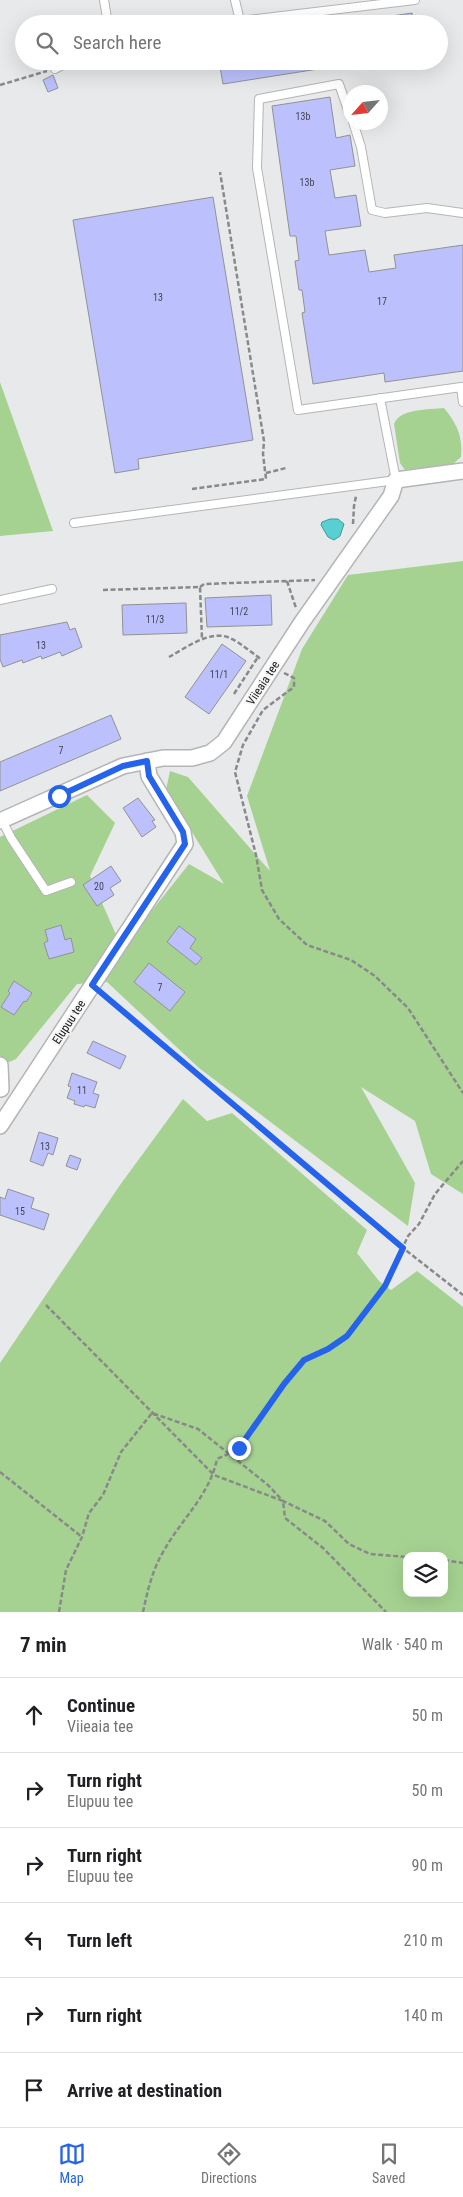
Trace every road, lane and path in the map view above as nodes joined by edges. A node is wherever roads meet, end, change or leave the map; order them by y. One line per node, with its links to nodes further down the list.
1 (104, 0): 4 (lane)
2 (235, 0): 5 (lane)
3 (414, 0): 6 (lane)
4 (106, 15)
5 (239, 15)
6 (290, 15)
7 (52, 70): 8 (path)
8 (0, 85)
9 (343, 96): 13 (lane)
10 (356, 130): 12 (lane)
11 (220, 172): 17 (path)
12 (463, 213)
13 (380, 398): 14 (lane); 18 (lane)
14 (463, 402)
15 (286, 468): 17 (path)
16 (463, 471): 18 (street)
17 (266, 473): 19 (path)
18 (396, 480): 20 (lane); 31 (street, Viieaia tee)
19 (192, 489)
20 (74, 523)
21 (318, 580): 22 (path)
22 (287, 581): 23 (path); 27 (path)
23 (200, 587): 25 (path); 28 (path)
24 (52, 589): 26 (lane)
25 (103, 590)
26 (0, 600)
27 (297, 611)
28 (202, 639): 29 (path); 30 (path)
29 (169, 657)
30 (258, 657): 31 (path); 32 (path)
31 (268, 665): 33 (street, Viieaia tee); 39 (path)
32 (234, 694)
33 (147, 761): 34 (street, Viieaia tee); 36 (street, Elupuu tee)
34 (1, 820): 35 (lane)
35 (71, 882)
36 (92, 985): 40 (street, Elupuu tee); 43 (path)
37 (0, 1065): 38 (street)
38 (1, 1089): 40 (street)
39 (463, 1093)
40 (18, 1099): 41 (street, Elupuu tee)
41 (0, 1126)
42 (463, 1160): 43 (path)
43 (403, 1248): 44 (path); 47 (path)
44 (463, 1295)
45 (46, 1305): 46 (path)
46 (152, 1413): 47 (path); 49 (path); 51 (path)
47 (228, 1454): 49 (path); 50 (path)
48 (0, 1472): 51 (path)
49 (214, 1475): 50 (path); 56 (path)
50 (283, 1501): 52 (path); 57 (path)
51 (82, 1537): 55 (path)
52 (403, 1557)
53 (448, 1561): 54 (path)
54 (463, 1563)
55 (60, 1612)
56 (143, 1612)
57 (386, 1612)

